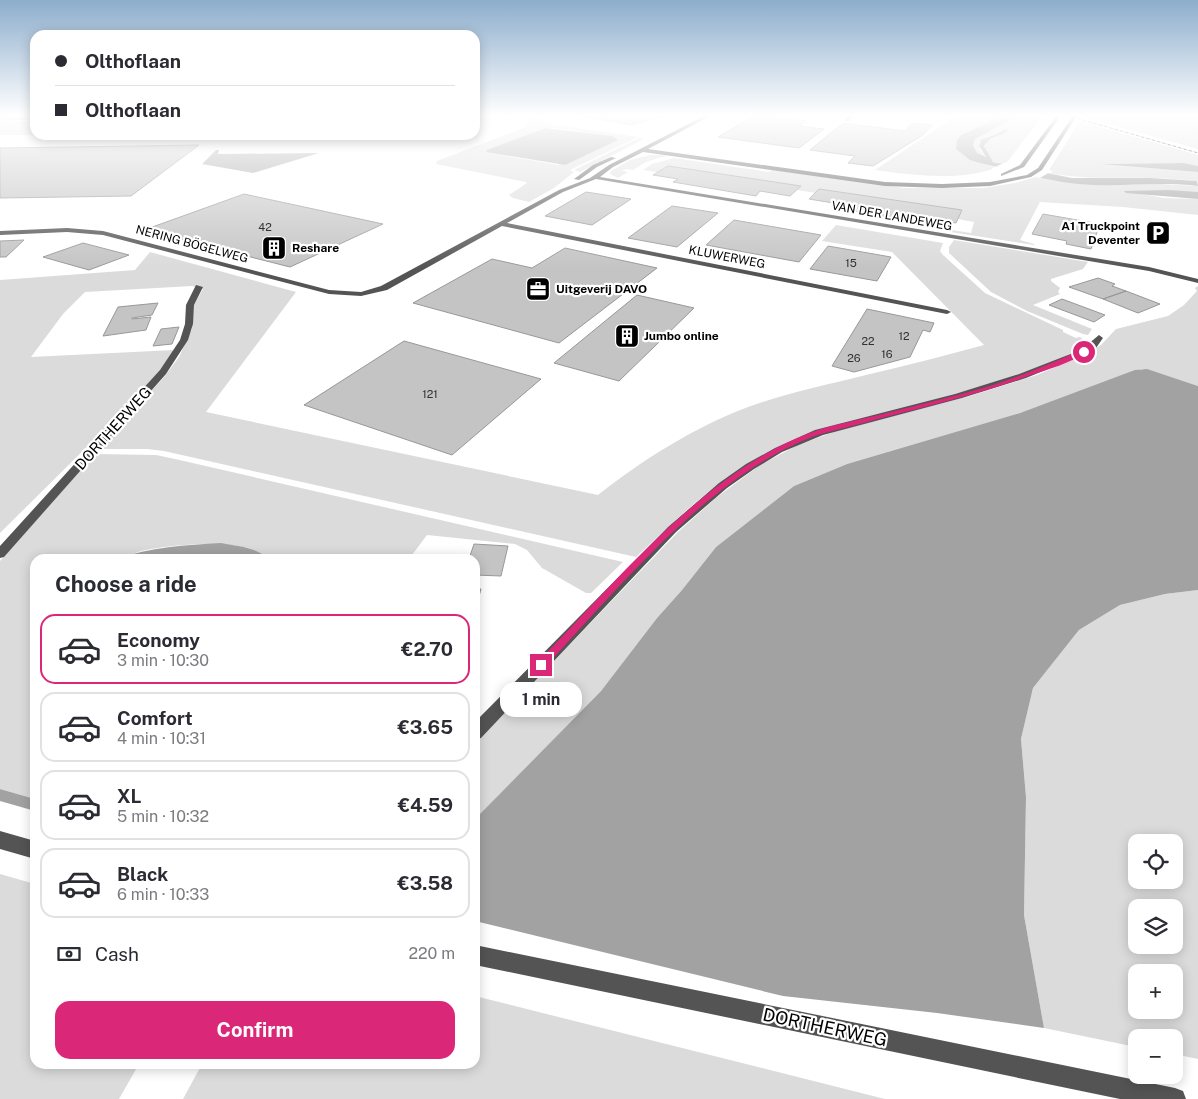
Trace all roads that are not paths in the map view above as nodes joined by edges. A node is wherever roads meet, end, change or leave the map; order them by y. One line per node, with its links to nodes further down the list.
1 (597, 165): 7 (street, NERING BÖGELWEG)
2 (613, 165): 8 (street, NERING BÖGELWEG)
3 (748, 165): 6 (street)
4 (794, 165): 5 (street)
5 (1023, 165)
6 (1043, 165)
7 (581, 176): 8 (street, VAN DER LANDEWEG); 9 (street, NERING BÖGELWEG)
8 (594, 178): 9 (street, NERING BÖGELWEG); 12 (street, VAN DER LANDEWEG)
9 (561, 191): 10 (street, NERING BÖGELWEG)
10 (503, 224): 11 (street, NERING BÖGELWEG); 14 (street, KLUWERWEG)
11 (0, 233)
12 (1198, 281)
13 (199, 287): 16 (street, DORTHERWEG)
14 (947, 312)
15 (1099, 338): 17 (street)
16 (0, 554)
17 (480, 729)
18 (0, 840): 19 (street)
19 (30, 849)
20 (480, 956): 21 (street, DORTHERWEG)
21 (1176, 1099)

